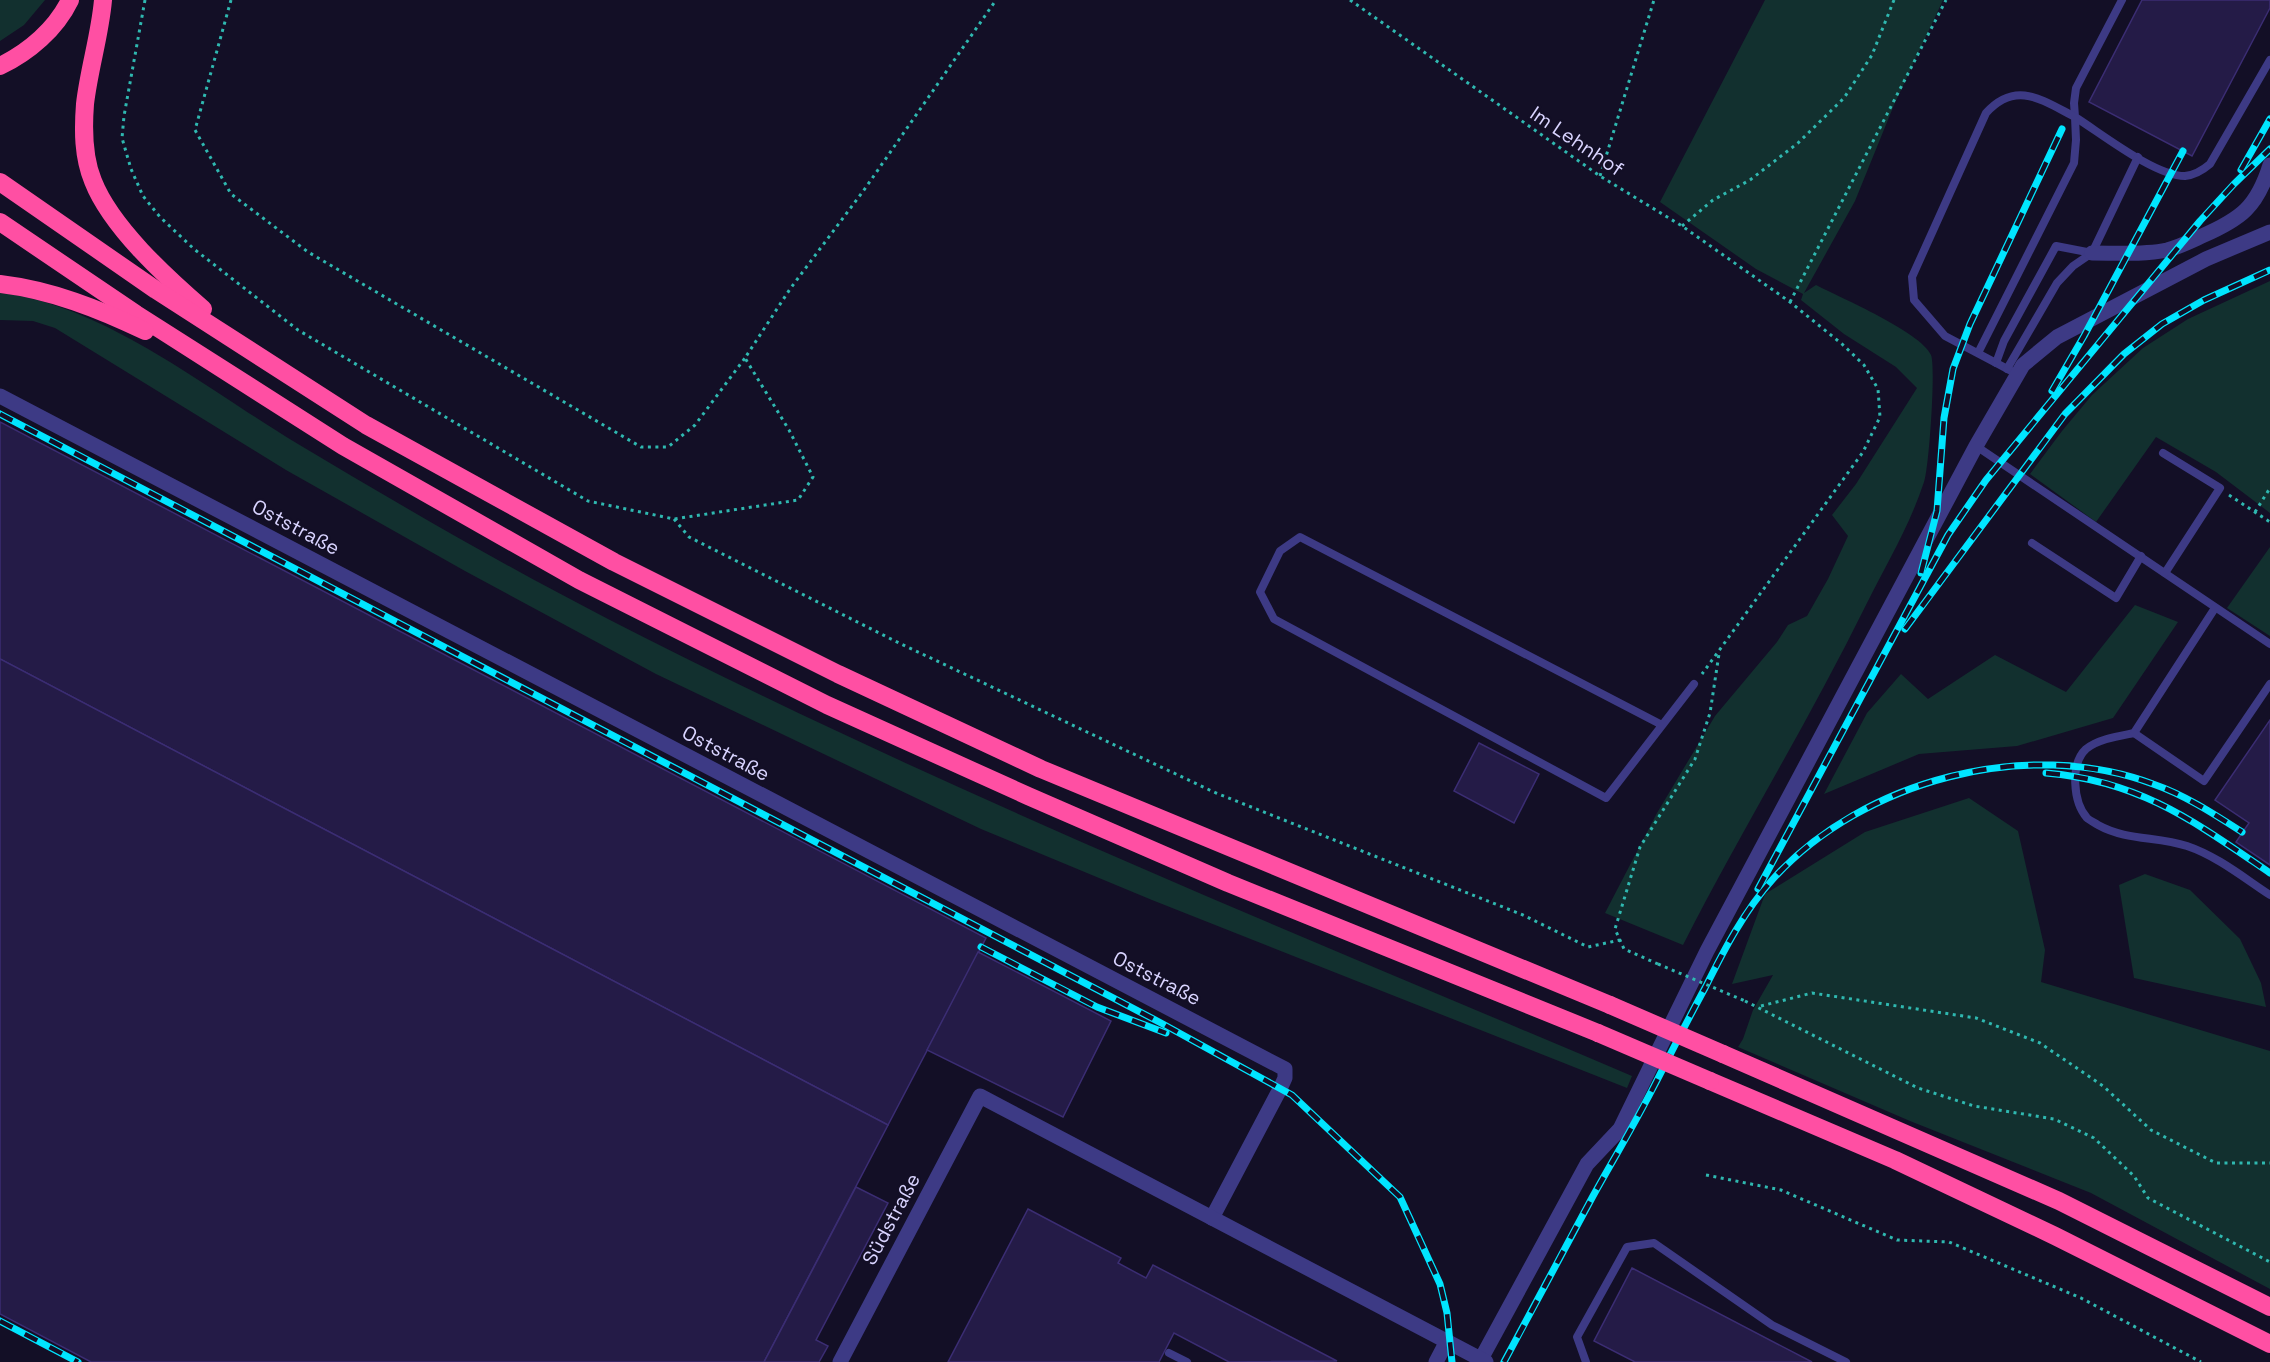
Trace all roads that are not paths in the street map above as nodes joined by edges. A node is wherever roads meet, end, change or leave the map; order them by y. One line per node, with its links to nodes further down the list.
1 (70, 0): 5 (highway)
2 (103, 0): 14 (highway)
3 (2122, 0): 6 (lane)
4 (2270, 60): 7 (lane)
5 (0, 66)
6 (2075, 117): 7 (lane); 15 (lane); 15 (lane)
7 (2138, 157): 12 (lane)
8 (2270, 165): 12 (street)
9 (0, 182): 14 (highway)
10 (0, 222): 17 (highway)
11 (2270, 232): 18 (street)
12 (2092, 253): 16 (lane); 18 (lane)
13 (0, 284): 17 (highway)
14 (247, 348): 33 (highway, bridge)
15 (1978, 353): 16 (lane)
16 (1996, 363): 18 (lane)
17 (212, 364): 35 (highway, bridge)
18 (2012, 371): 20 (street)
19 (0, 396): 32 (street, Oststraße)
20 (1976, 446): 23 (lane); 37 (street)
21 (2163, 453): 24 (lane)
22 (2032, 543): 23 (lane)
23 (2141, 556): 24 (lane)
24 (2165, 573): 25 (lane)
25 (2215, 608): 26 (lane); 30 (lane)
26 (2270, 644)
27 (1694, 684): 29 (lane)
28 (2270, 684): 30 (lane)
29 (1662, 725): 29 (lane)
30 (2134, 733): 31 (lane)
31 (2270, 895)
32 (1212, 1218): 34 (street); 38 (street, Südstraße)
33 (2270, 1307)
34 (1447, 1341): 37 (street); 40 (street)
35 (2270, 1344)
36 (1169, 1353): 39 (lane)
37 (1483, 1361)
38 (840, 1362)
39 (1187, 1362)
40 (1436, 1362)
41 (1586, 1362): 42 (lane)
42 (1846, 1362)

